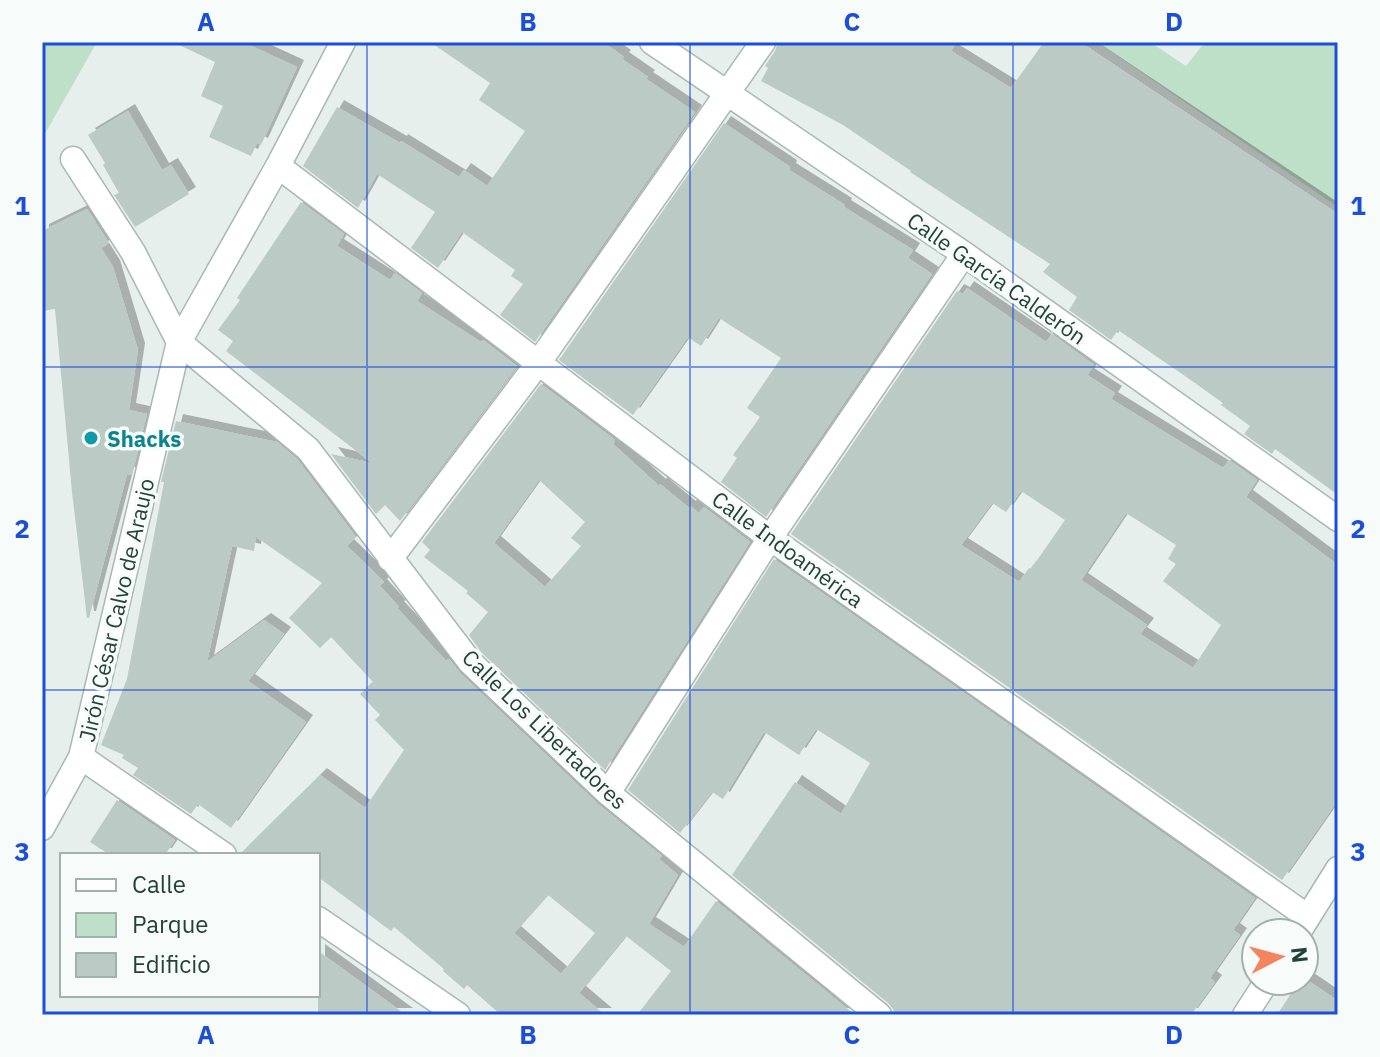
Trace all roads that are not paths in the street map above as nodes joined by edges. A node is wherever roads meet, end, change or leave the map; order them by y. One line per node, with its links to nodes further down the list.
1 (343, 42): 6 (street, Jirón César Calvo de Araujo)
2 (652, 42): 4 (street, Calle García Calderón)
3 (763, 42): 4 (street)
4 (729, 93): 7 (street, Calle García Calderón); 9 (street)
5 (73, 159): 8 (street)
6 (278, 166): 8 (street, Jirón César Calvo de Araujo); 9 (street, Calle Indoamérica)
7 (964, 254): 10 (street, Calle García Calderón); 11 (street)
8 (179, 342): 12 (street, Calle Los Libertadores); 13 (street, Jirón César Calvo de Araujo)
9 (539, 362): 11 (street, Calle Indoamérica); 12 (street)
10 (1338, 519)
11 (770, 538): 14 (street); 18 (street, Calle Indoamérica)
12 (390, 559): 14 (street, Calle Los Libertadores)
13 (81, 757): 15 (street, Jirón César Calvo de Araujo); 16 (street)
14 (608, 793): 23 (street, Calle Los Libertadores)
15 (42, 828)
16 (221, 853)
17 (1338, 869): 19 (street)
18 (1292, 917)
19 (1308, 917)
20 (320, 920): 22 (street)
21 (1257, 997): 24 (street)
22 (458, 1015)
23 (879, 1015)
24 (1245, 1015)

